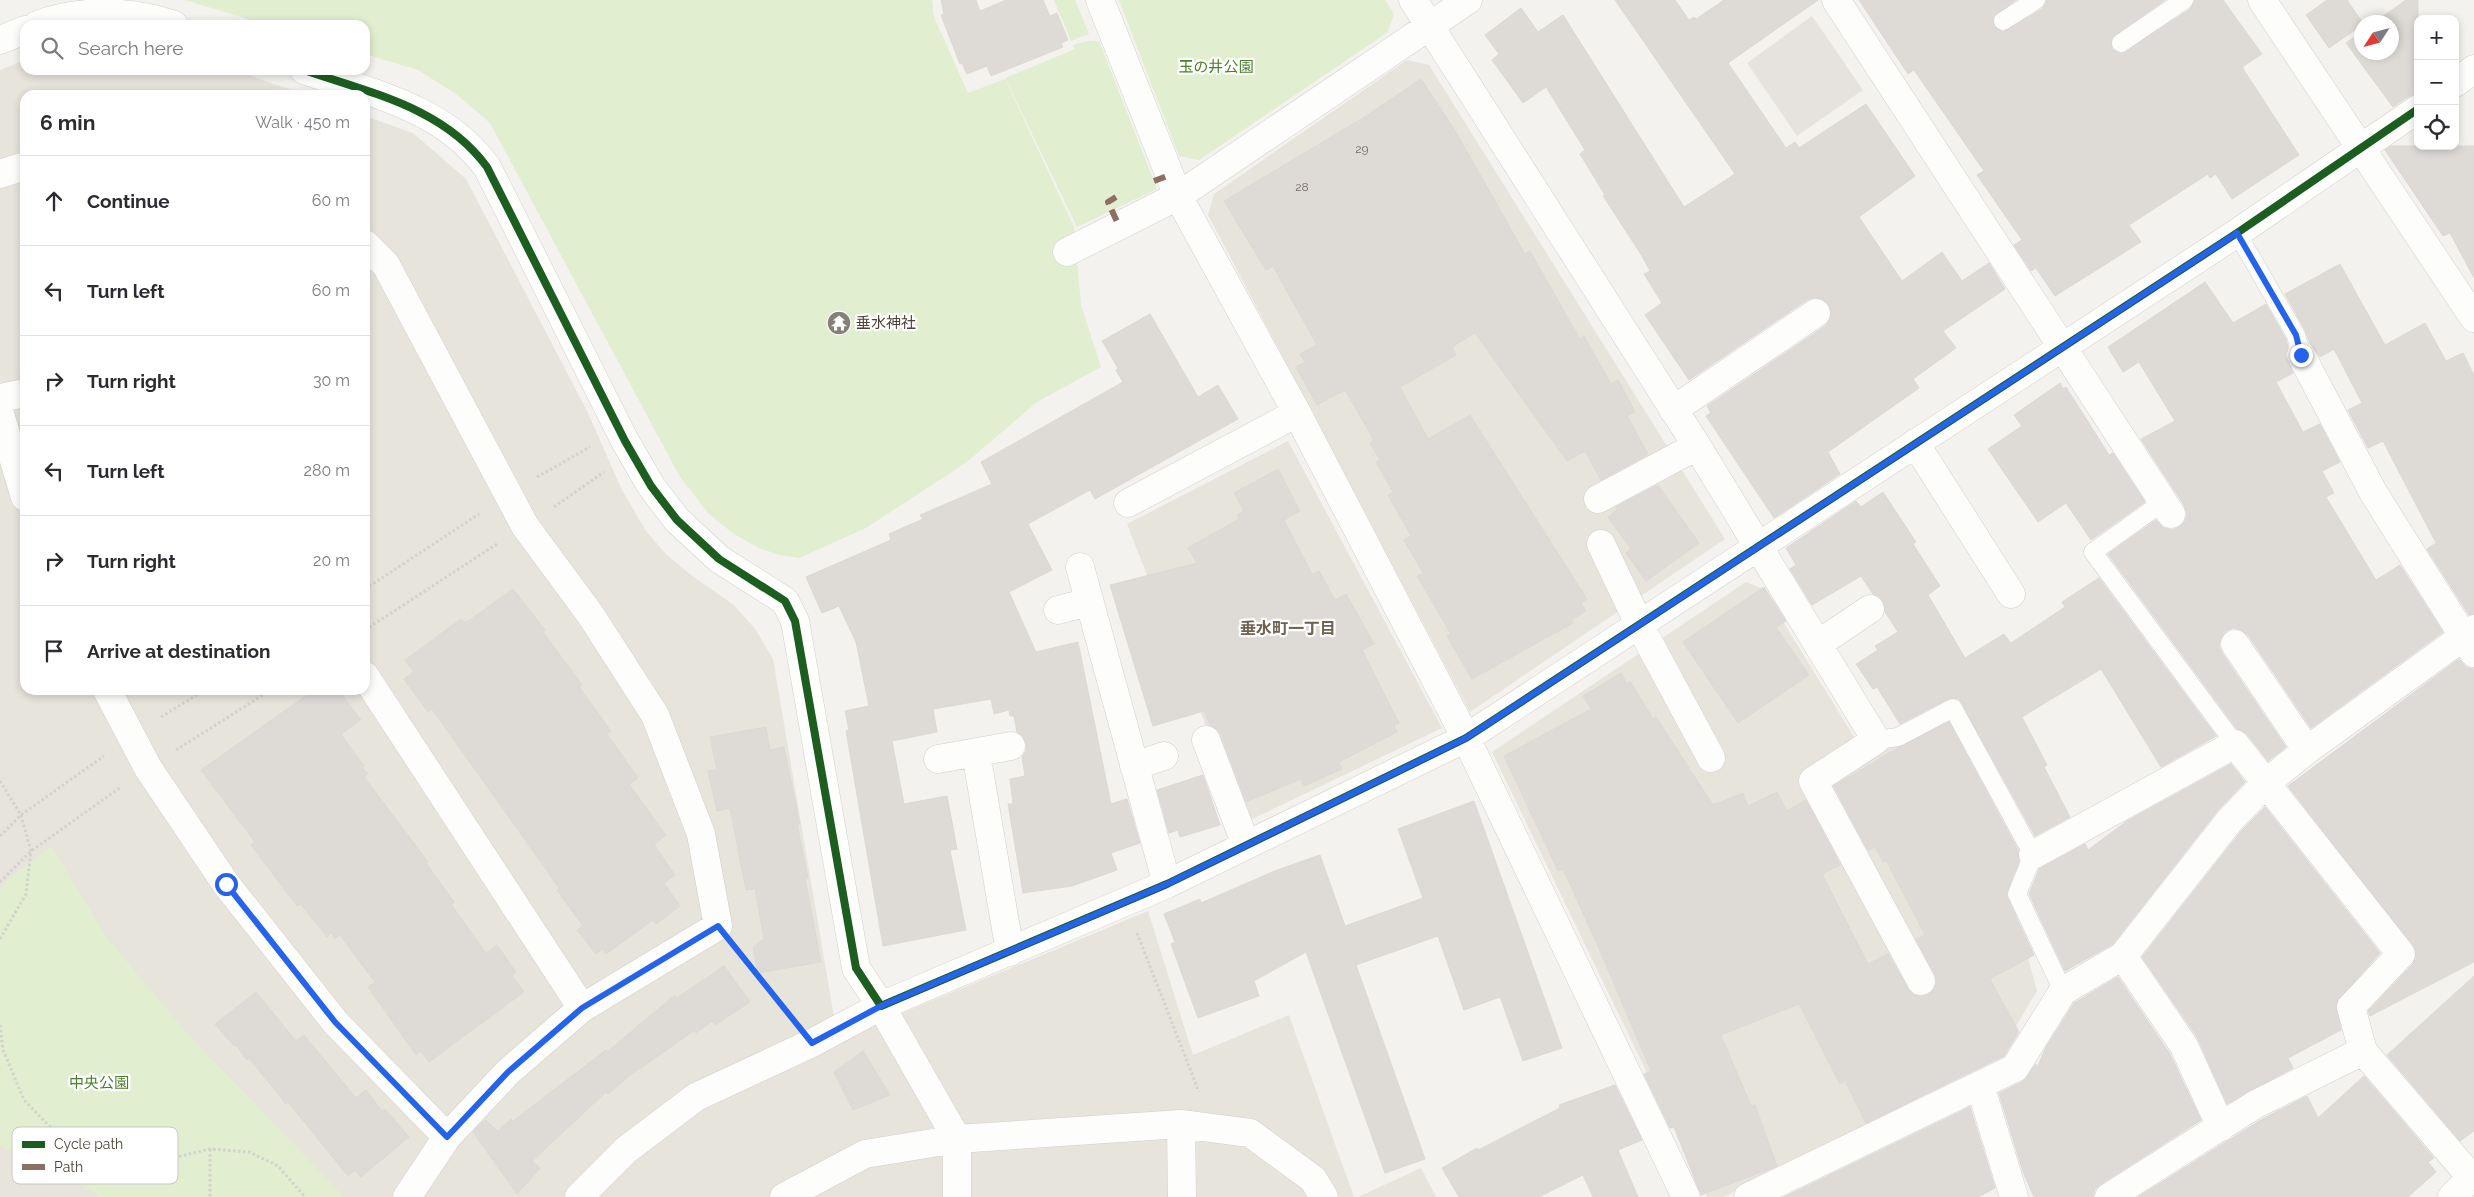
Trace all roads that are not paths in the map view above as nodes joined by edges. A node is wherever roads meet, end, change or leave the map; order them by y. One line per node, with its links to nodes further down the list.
1 (1100, 0): 24 (street)
2 (1413, 0): 11 (street)
3 (1468, 0): 11 (street)
4 (1836, 0): 30 (street)
5 (2034, 0): 10 (lane)
6 (2184, 0): 14 (lane)
7 (2262, 0): 21 (street)
8 (55, 20): 9 (street)
9 (160, 20)
10 (2003, 21)
11 (1429, 25): 24 (street); 34 (street)
12 (20, 32): 13 (street)
13 (0, 40)
14 (2121, 43)
15 (2474, 69): 17 (street)
16 (318, 75): 18 (street)
17 (2459, 80)
18 (360, 90)
19 (370, 93): 75 (street)
20 (2414, 112): 21 (street)
21 (2360, 149): 25 (street); 29 (street)
22 (20, 168): 23 (street)
23 (0, 174)
24 (1178, 196): 27 (street); 35 (street)
25 (2237, 233): 30 (street); 31 (lane)
26 (370, 249): 76 (street)
27 (1067, 252)
28 (1816, 313): 34 (street)
29 (2474, 318)
30 (2061, 347): 37 (street); 42 (street)
31 (2301, 355): 51 (street)
32 (20, 394): 33 (street)
33 (0, 398)
34 (1673, 410): 38 (street)
35 (1297, 413): 41 (street); 56 (street)
36 (0, 414): 39 (street)
37 (1915, 443): 44 (street); 46 (street)
38 (1696, 446): 40 (street); 44 (street)
39 (20, 480)
40 (1598, 499)
41 (1128, 503)
42 (2167, 508): 59 (lane)
43 (1601, 544): 50 (street)
44 (1759, 546): 50 (street); 52 (street)
45 (1080, 567): 47 (street)
46 (2011, 594)
47 (1089, 602): 49 (street); 66 (street)
48 (1870, 609): 52 (street)
49 (1058, 610)
50 (1640, 626): 56 (street); 64 (street)
51 (2470, 640): 61 (street)
52 (1818, 644): 58 (street)
53 (2235, 644): 61 (street)
54 (370, 684): 76 (street)
55 (110, 695): 81 (street)
56 (1466, 738): 68 (street); 90 (street)
57 (1206, 740): 68 (street)
58 (1876, 740): 69 (lane); 73 (street)
59 (2235, 744): 67 (street); 69 (street)
60 (1011, 746): 62 (street)
61 (2307, 750): 67 (street)
62 (976, 753): 65 (street); 71 (street)
63 (1164, 756): 66 (street)
64 (1712, 758)
65 (938, 759)
66 (1134, 766): 70 (street)
67 (2266, 782): 72 (street); 77 (street)
68 (1246, 845): 70 (street)
69 (2033, 855): 74 (lane)
70 (1167, 884): 71 (street)
71 (1010, 952): 75 (street)
72 (2122, 956): 74 (street); 80 (street)
73 (1921, 980)
74 (2063, 991): 78 (street)
75 (881, 1006): 82 (street); 85 (street)
76 (582, 1008): 81 (street)
77 (2362, 1052): 80 (street); 83 (street)
78 (1980, 1085): 91 (street); 92 (street)
79 (1181, 1124): 82 (street); 88 (street); 89 (street)
80 (2221, 1127): 93 (street)
81 (447, 1137): 84 (street)
82 (958, 1139): 86 (street); 87 (street)
83 (2472, 1176): 94 (street)
84 (407, 1197)
85 (579, 1197)
86 (784, 1197)
87 (957, 1197)
88 (1182, 1197)
89 (1324, 1197)
90 (1686, 1197)
91 (1748, 1197)
92 (2014, 1197)
93 (2109, 1197)
94 (2452, 1197)

